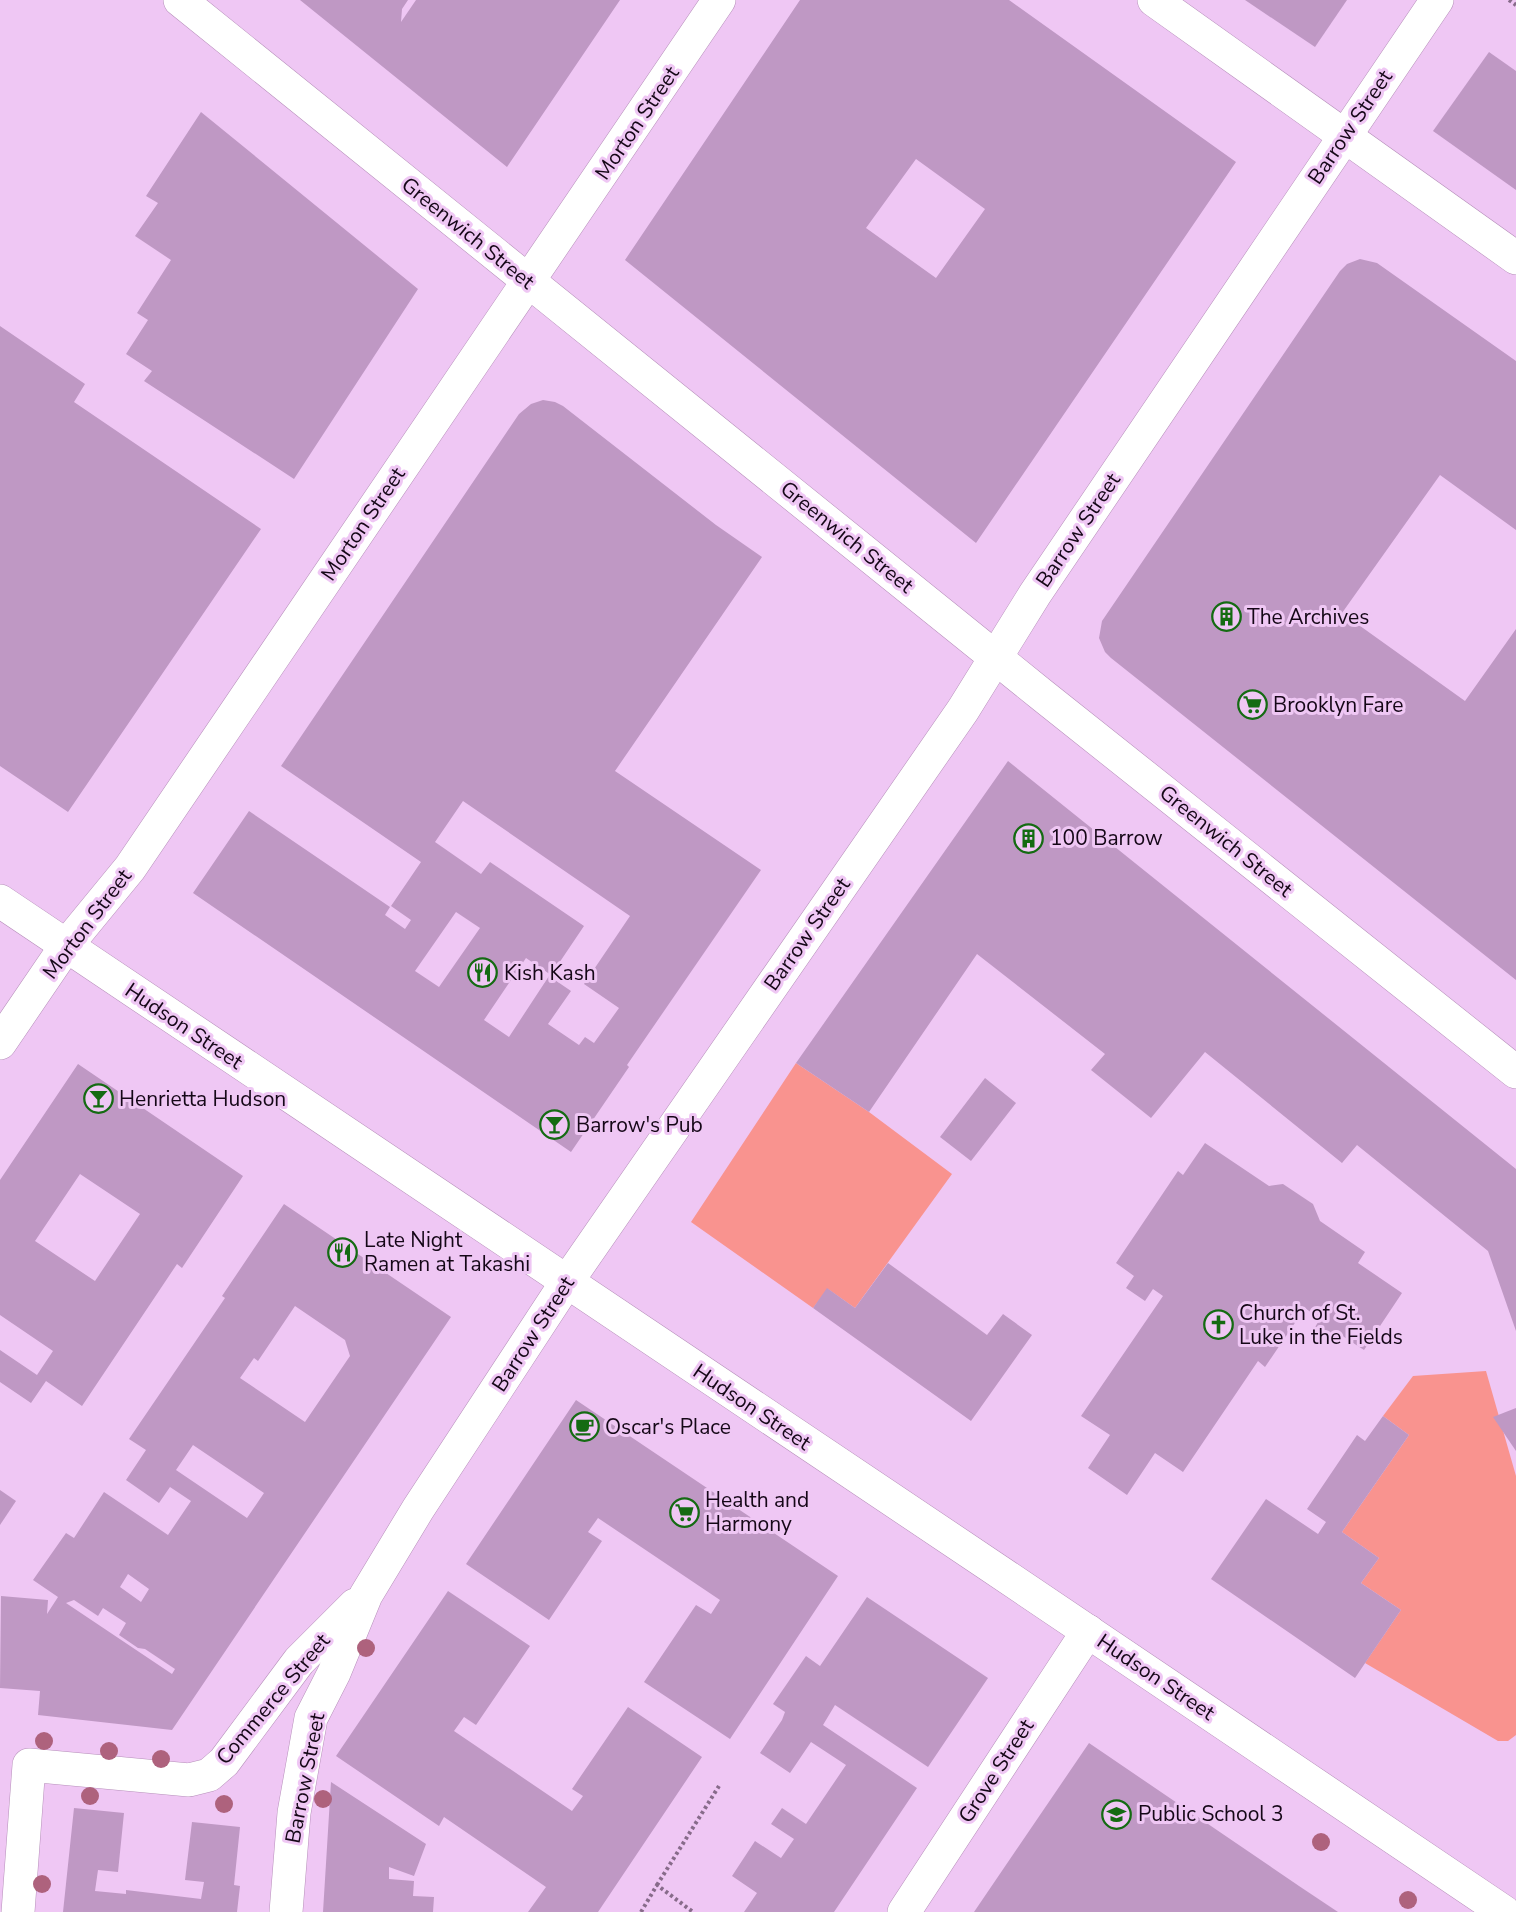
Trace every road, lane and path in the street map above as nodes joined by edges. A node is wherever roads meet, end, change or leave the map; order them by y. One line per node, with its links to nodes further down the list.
1 (180, 0): 9 (street, Greenwich Street)
2 (719, 0): 9 (street, Morton Street)
3 (1154, 0): 7 (street)
4 (1437, 0): 7 (street, Barrow Street)
5 (1509, 0): 6 (path)
6 (1516, 5)
7 (1343, 136): 8 (street); 10 (street, Barrow Street)
8 (1516, 258)
9 (529, 281): 10 (street, Greenwich Street); 12 (street, Morton Street)
10 (996, 657): 14 (street, Greenwich Street); 15 (street, Barrow Street)
11 (0, 901): 12 (street, Hudson Street)
12 (66, 946): 13 (street, Morton Street); 15 (street, Hudson Street)
13 (0, 1043)
14 (1516, 1072)
15 (566, 1284): 16 (street, Barrow Street); 17 (street, Hudson Street)
16 (366, 1595): 20 (street, Commerce Street); 21 (street, Barrow Street)
17 (1088, 1630): 24 (street, Grove Street); 25 (street, Hudson Street)
18 (720, 1786): 19 (path)
19 (657, 1885): 22 (path); 23 (path)
20 (18, 1912)
21 (286, 1912)
22 (641, 1912)
23 (693, 1912)
24 (904, 1912)
25 (1504, 1912)

